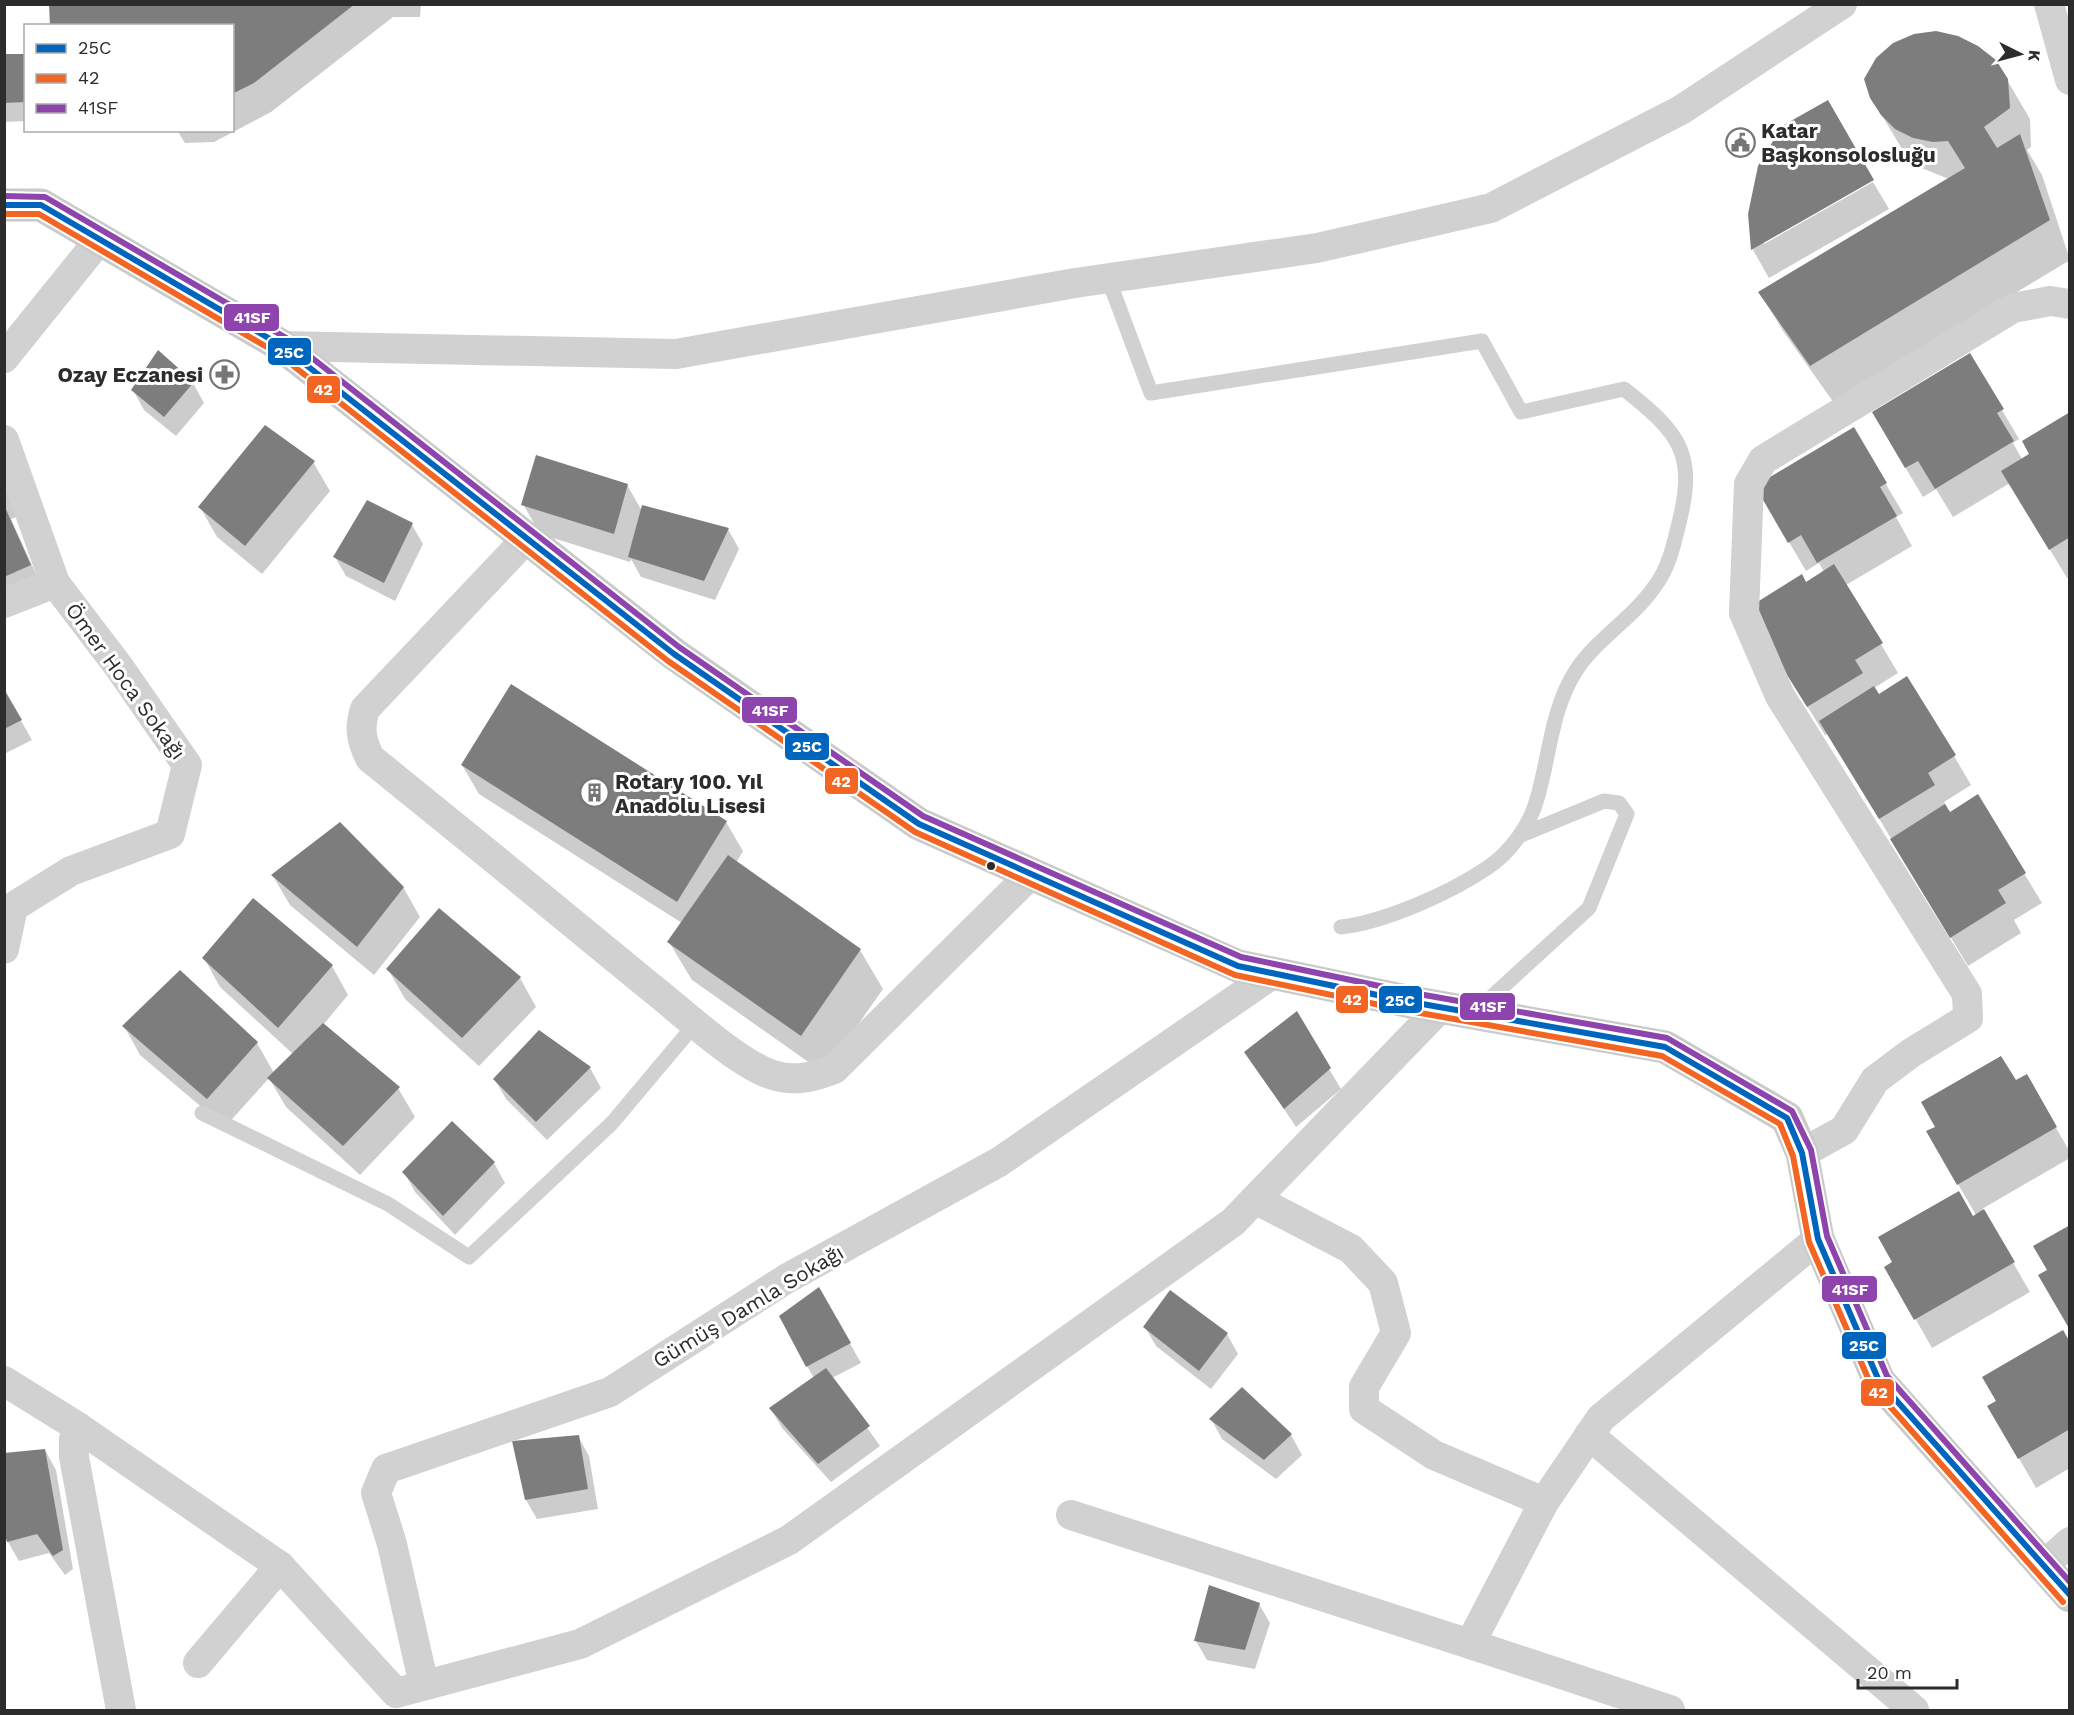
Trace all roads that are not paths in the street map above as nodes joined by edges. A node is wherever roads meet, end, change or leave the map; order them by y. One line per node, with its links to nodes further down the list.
1 (1842, 4): 6 (street)
2 (2049, 4): 3 (street)
3 (2070, 80)
4 (4, 205): 5 (street)
5 (100, 239): 8 (street); 9 (street)
6 (1108, 278): 8 (street); 14 (lane)
7 (2070, 304): 24 (street)
8 (282, 346): 11 (street)
9 (4, 358)
10 (4, 440): 12 (street)
11 (527, 538): 15 (street); 22 (street)
12 (55, 583): 13 (street, Ömer Hoca Sokağı); 16 (street, Ömer Hoca Sokağı)
13 (4, 603)
14 (1521, 835): 17 (lane); 21 (lane)
15 (1031, 874): 19 (street); 22 (street)
16 (9, 899): 18 (street, Ömer Hoca Sokağı)
17 (1341, 927)
18 (4, 949)
19 (1274, 973): 20 (street); 38 (street, Gümüş Damla Sokağı)
20 (1440, 1008): 21 (street); 25 (street)
21 (1474, 1013): 24 (street)
22 (696, 1023): 23 (lane)
23 (202, 1113)
24 (1802, 1153): 26 (street)
25 (1255, 1199): 30 (street); 38 (street)
26 (1818, 1239): 29 (street); 34 (street)
27 (4, 1381): 28 (street)
28 (78, 1427): 33 (street); 39 (street)
29 (1589, 1435): 30 (street); 41 (street)
30 (1545, 1502): 36 (street)
31 (1071, 1515): 36 (street)
32 (2070, 1542): 34 (street)
33 (280, 1566): 37 (street); 38 (street)
34 (2042, 1567): 35 (street)
35 (2070, 1596)
36 (1470, 1644): 40 (street)
37 (198, 1663)
38 (411, 1696)
39 (121, 1710)
40 (1665, 1710)
41 (1914, 1710)

